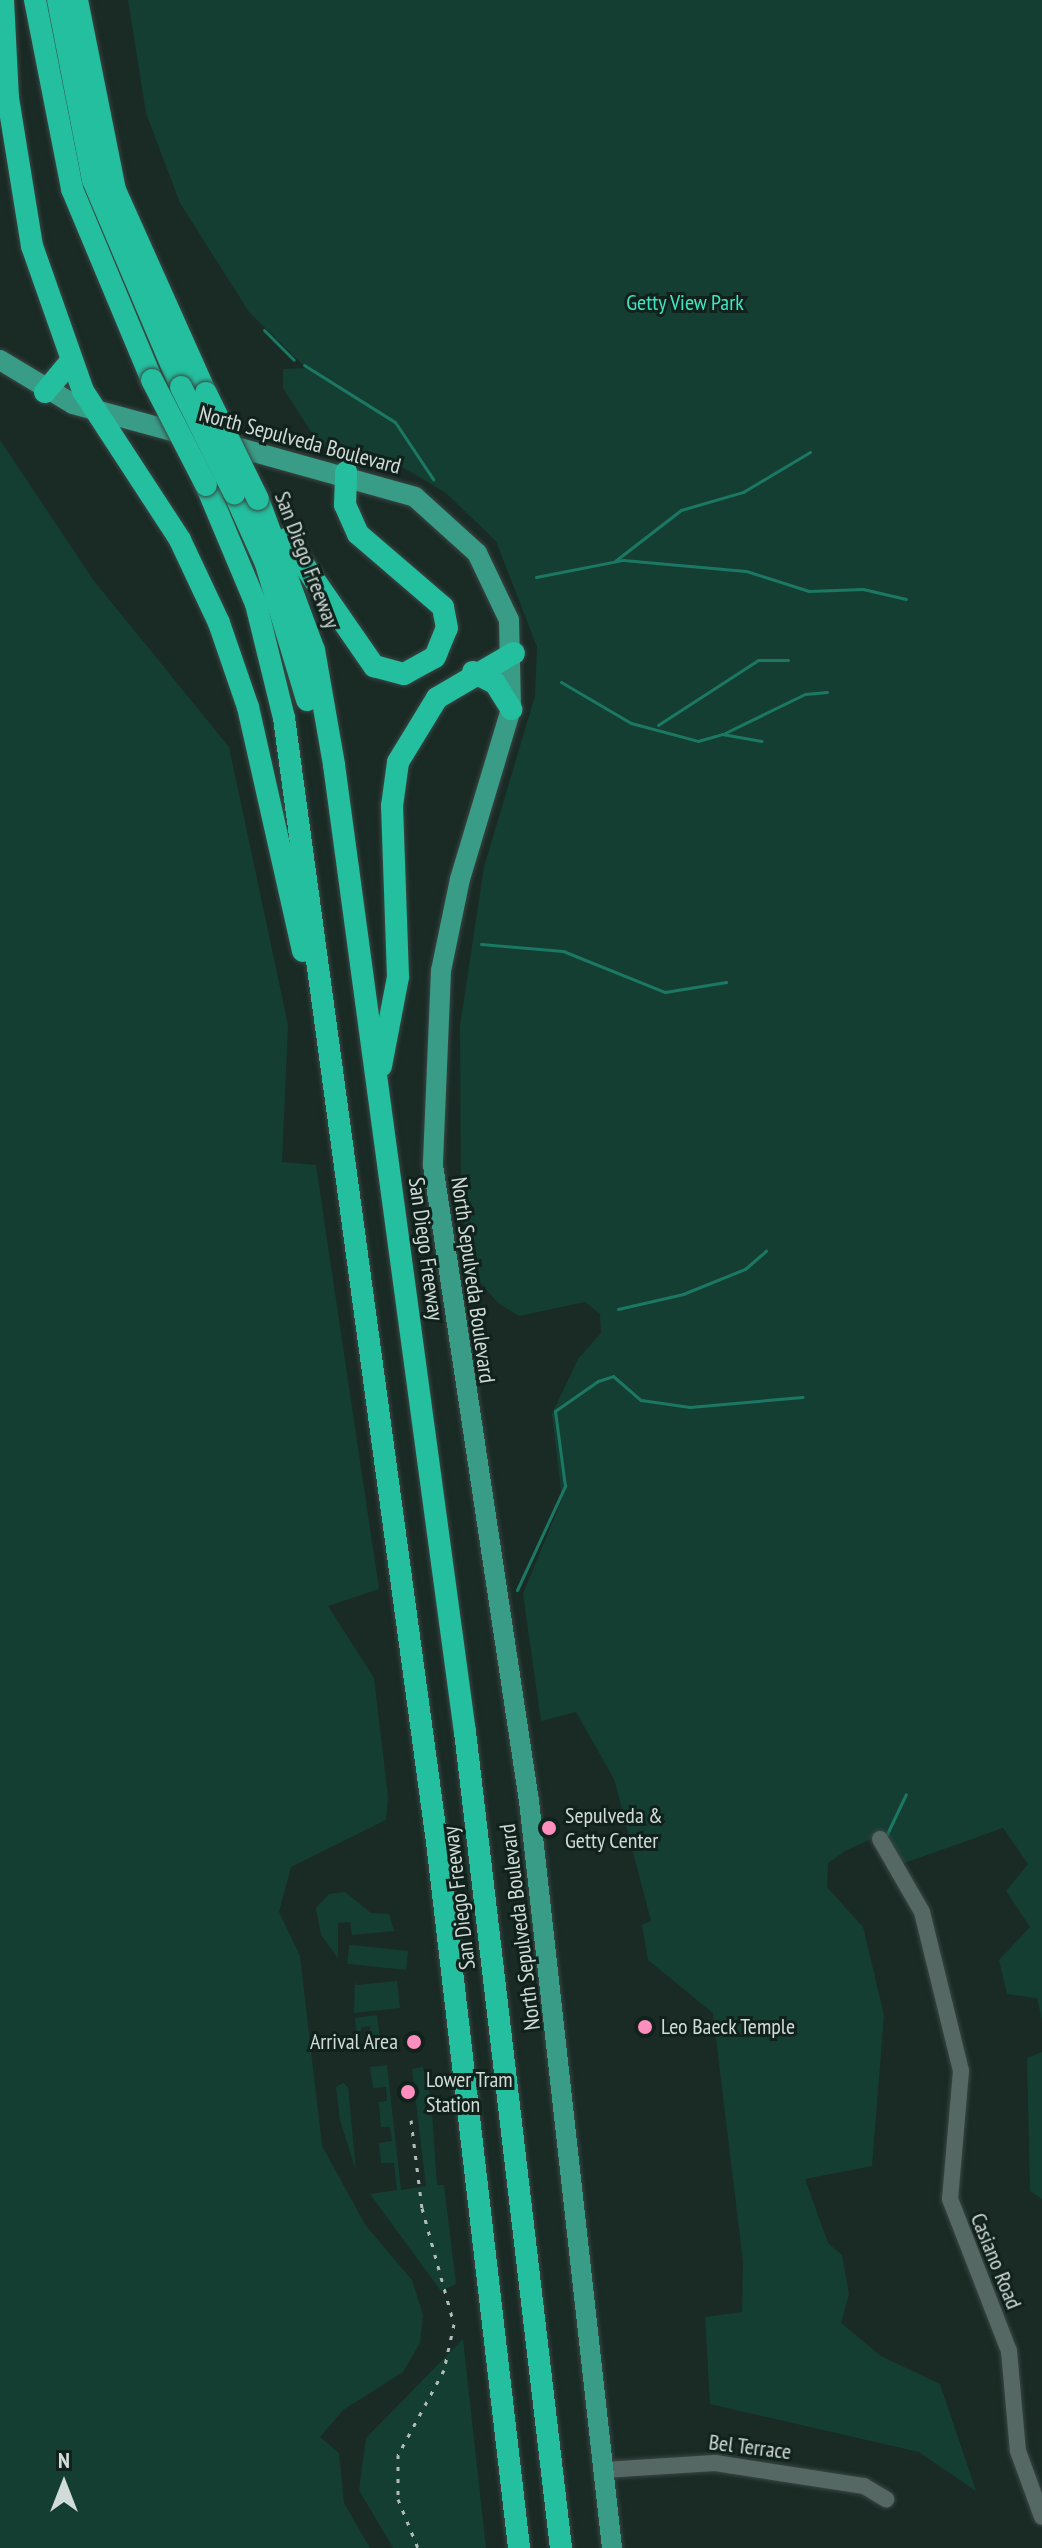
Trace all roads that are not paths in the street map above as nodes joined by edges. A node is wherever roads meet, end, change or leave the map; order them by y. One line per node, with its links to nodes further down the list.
1 (3, 0): 7 (highway)
2 (35, 0): 8 (highway, San Diego Freeway)
3 (48, 0): 8 (highway)
4 (58, 0): 8 (highway)
5 (77, 0): 13 (highway, San Diego Freeway, bridge)
6 (0, 360): 9 (main road, North Sepulveda Boulevard)
7 (70, 362): 9 (highway); 10 (highway)
8 (167, 383): 12 (highway, San Diego Freeway, bridge)
9 (45, 392): 10 (main road, North Sepulveda Boulevard)
10 (97, 413): 11 (main road, North Sepulveda Boulevard); 19 (highway)
11 (346, 472): 13 (highway); 14 (main road, North Sepulveda Boulevard)
12 (220, 489): 17 (highway); 19 (highway, San Diego Freeway)
13 (258, 499): 17 (highway, San Diego Freeway)
14 (514, 653): 15 (highway); 16 (main road, North Sepulveda Boulevard)
15 (473, 672): 16 (highway); 18 (highway)
16 (511, 709): 21 (main road, North Sepulveda Boulevard)
17 (334, 765): 18 (highway, San Diego Freeway)
18 (377, 1087): 25 (highway, San Diego Freeway)
19 (336, 1102): 24 (highway, San Diego Freeway)
20 (880, 1839): 23 (street, Casiano Road)
21 (603, 2470): 22 (street, Bel Terrace); 26 (main road, North Sepulveda Boulevard)
22 (886, 2499)
23 (1042, 2517)
24 (519, 2548)
25 (561, 2548)
26 (612, 2548)

